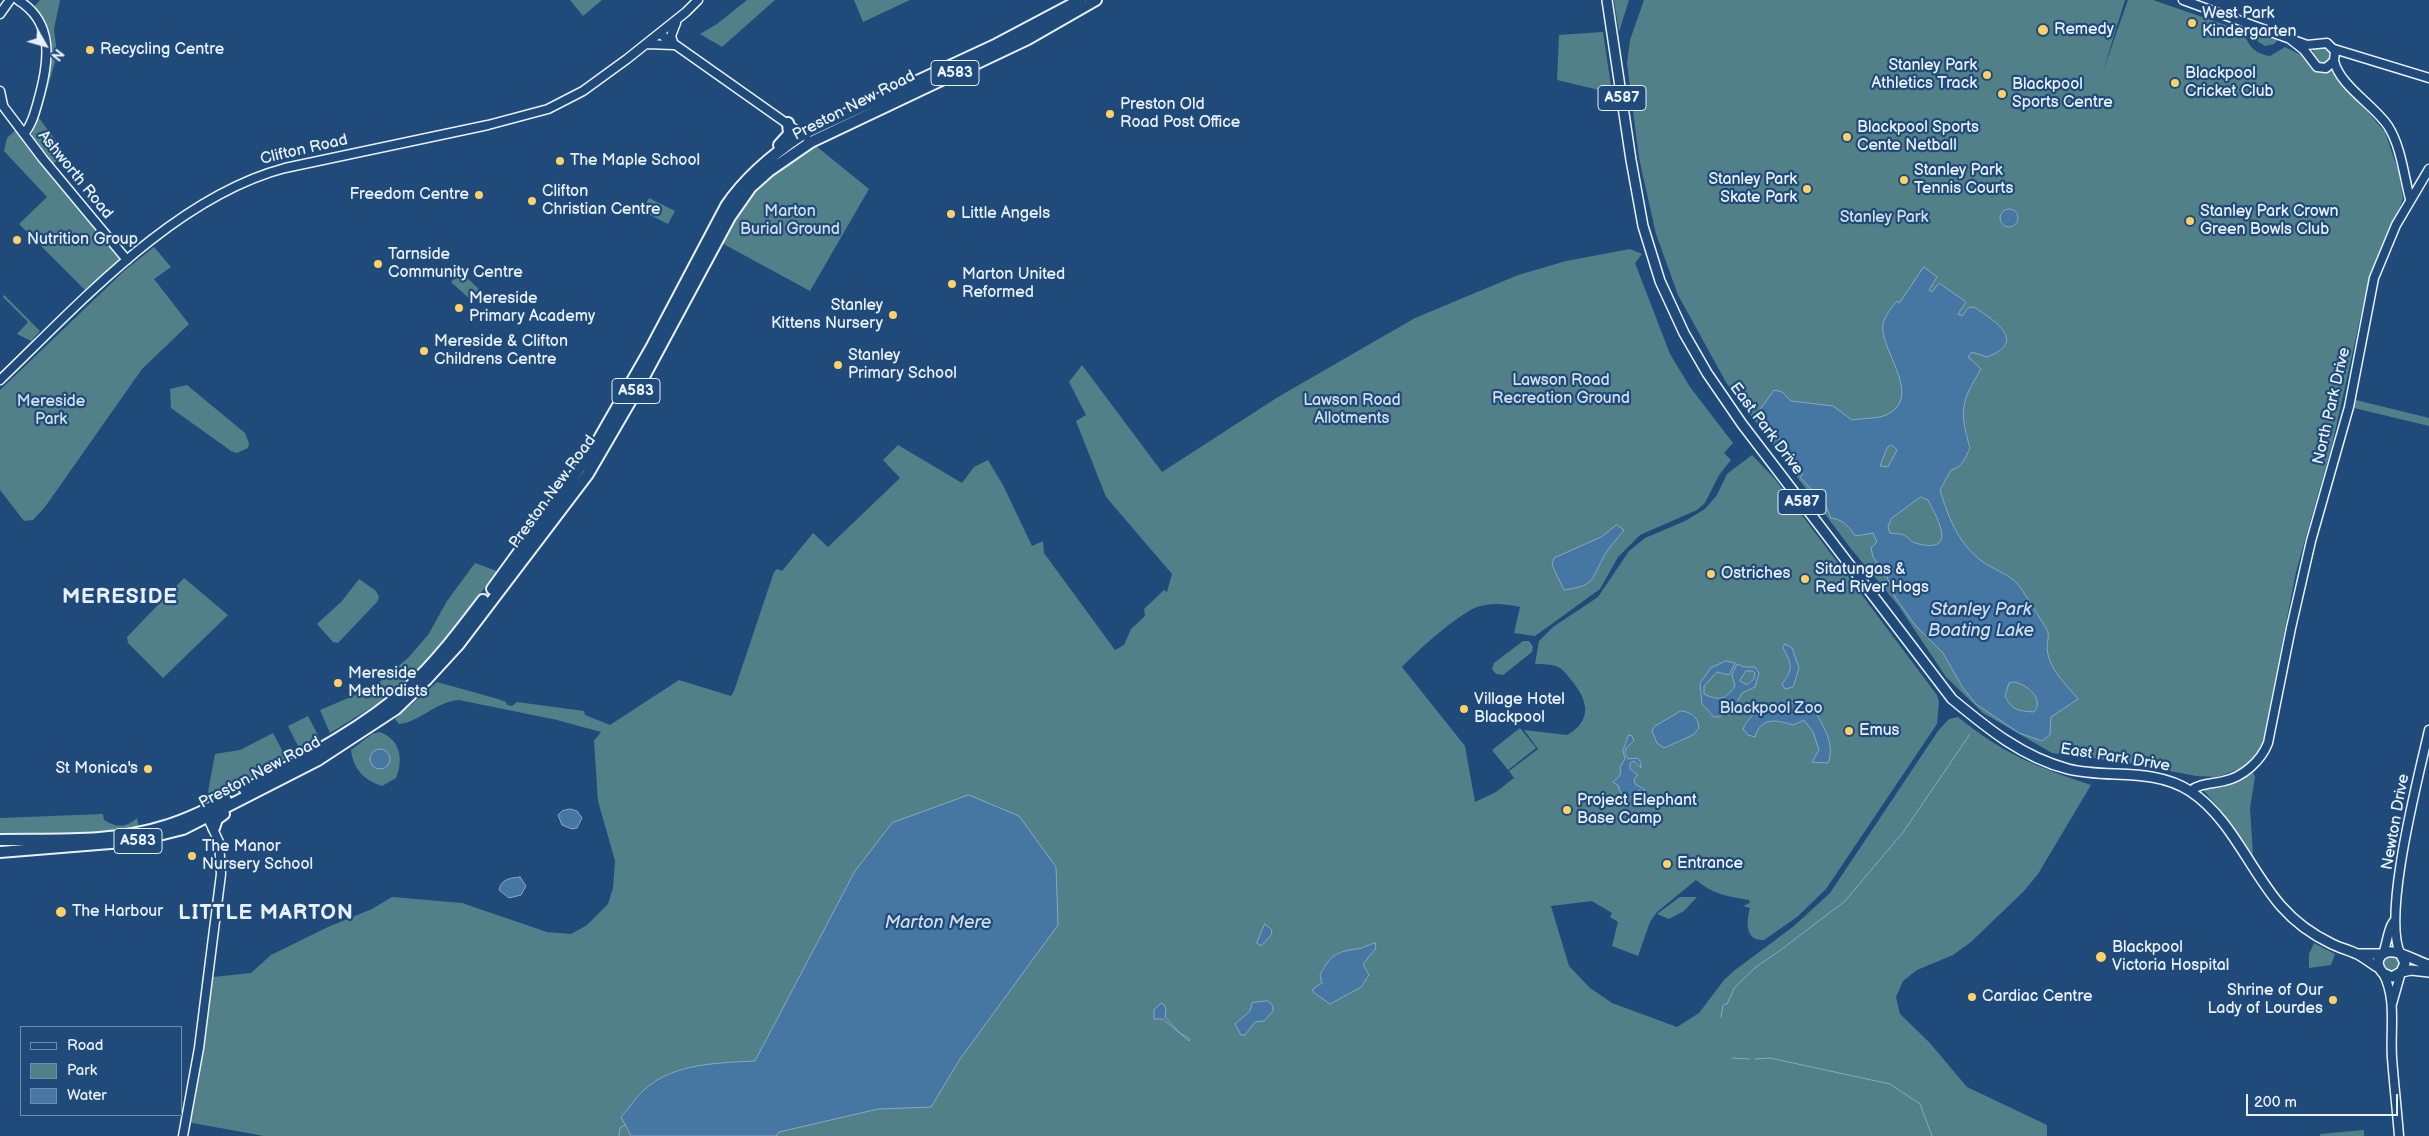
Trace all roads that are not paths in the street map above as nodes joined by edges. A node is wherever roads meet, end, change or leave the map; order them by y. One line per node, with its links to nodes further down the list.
1 (18, 0): 25 (street)
2 (698, 0): 9 (street, Clifton Road)
3 (1080, 0): 26 (highway, Preston New Road / A583)
4 (1096, 0): 26 (highway, Preston New Road / A583)
5 (1608, 0): 35 (main road, East Park Drive / A587)
6 (2184, 0): 11 (street)
7 (8, 2): 8 (street)
8 (0, 13)
9 (678, 20): 10 (street, Clifton Road); 14 (street)
10 (660, 34): 12 (street, Clifton Road); 14 (street)
11 (2285, 35): 13 (street); 16 (street)
12 (647, 44): 14 (street); 30 (street, Clifton Road)
13 (2316, 44): 15 (street); 16 (street)
14 (674, 46): 24 (street)
15 (2334, 49): 17 (street); 18 (street)
16 (2310, 57): 19 (street)
17 (2357, 57): 18 (street); 20 (street)
18 (2335, 60): 19 (street); 21 (street)
19 (2326, 68): 21 (street)
20 (2429, 78)
21 (2344, 79): 29 (street)
22 (0, 91): 23 (street, Ashworth Road)
23 (1, 103): 25 (street, Ashworth Road)
24 (788, 124): 26 (street); 28 (highway, A583)
25 (24, 134): 30 (street, Ashworth Road)
26 (807, 138): 28 (highway, Preston New Road / A583); 32 (highway, Preston New Road / A583)
27 (2429, 169): 29 (street, North Park Drive)
28 (734, 195): 32 (highway, Preston New Road / A583)
29 (2410, 199): 35 (street, North Park Drive)
30 (127, 260): 31 (street, Clifton Road)
31 (0, 380)
32 (380, 715): 34 (highway, Preston New Road / A583); 36 (highway, Preston New Road / A583)
33 (2429, 730): 40 (street, Newton Drive)
34 (257, 791): 36 (highway, Preston New Road / A583); 37 (highway, A583)
35 (2190, 791): 41 (main road, East Park Drive / A587)
36 (207, 814): 37 (street); 38 (highway, Preston New Road / A583); 39 (highway, Preston New Road / A583)
37 (214, 828): 49 (street)
38 (0, 840)
39 (0, 852)
40 (2395, 920): 42 (street, Newton Drive); 43 (street, Newton Drive)
41 (2357, 954): 42 (main road, A587); 45 (main road, A587)
42 (2383, 954): 43 (main road); 45 (main road)
43 (2401, 954): 44 (main road); 46 (main road)
44 (2429, 965)
45 (2381, 971): 46 (main road); 48 (street)
46 (2402, 972): 47 (main road); 48 (street)
47 (2429, 972)
48 (2391, 1005): 50 (street)
49 (183, 1136)
50 (2399, 1136)

